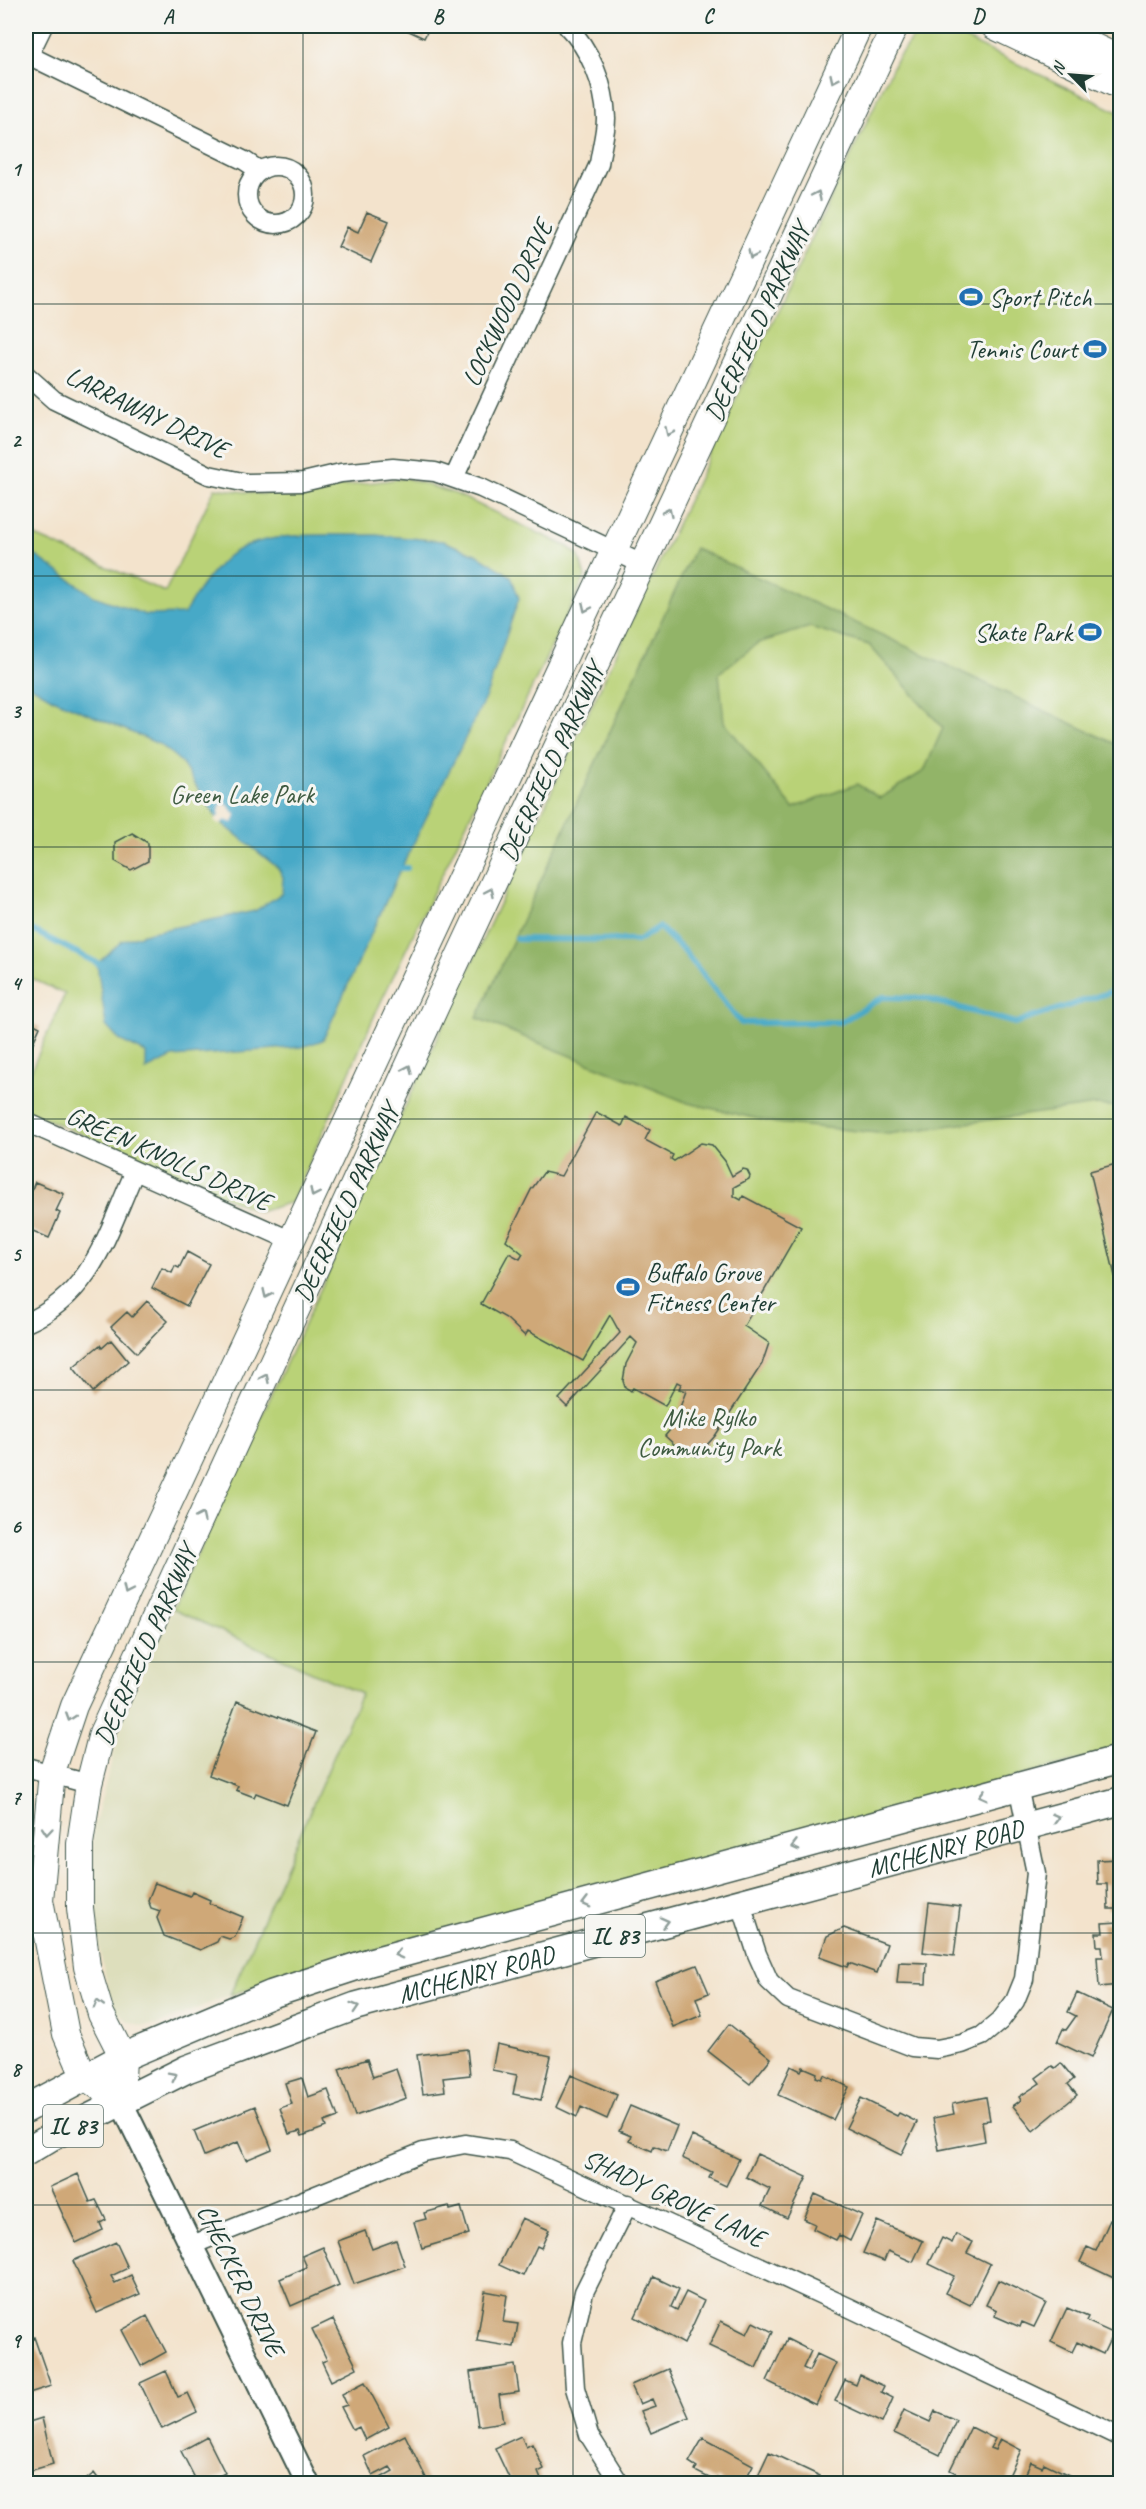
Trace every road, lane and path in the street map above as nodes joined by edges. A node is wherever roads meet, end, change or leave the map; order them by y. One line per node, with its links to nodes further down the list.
1 (43, 26): 7 (street)
2 (567, 26): 12 (street, LOCKWOOD DRIVE)
3 (859, 26): 13 (main road, DEERFIELD PARKWAY, one-way to 13)
4 (895, 26): 14 (main road, DEERFIELD PARKWAY, one-way to 4)
5 (994, 26): 9 (main road)
6 (1050, 26): 8 (main road)
7 (27, 58): 10 (street)
8 (1120, 58)
9 (1120, 86)
10 (260, 171)
11 (26, 375): 12 (street, LARRAWAY DRIVE)
12 (454, 478): 13 (street)
13 (612, 552): 14 (street); 17 (main road, DEERFIELD PARKWAY, one-way to 17)
14 (644, 565): 22 (main road, DEERFIELD PARKWAY, one-way to 14)
15 (26, 1122): 16 (street, GREEN KNOLLS DRIVE)
16 (135, 1171): 17 (street, GREEN KNOLLS DRIVE); 18 (street)
17 (292, 1241): 21 (main road, DEERFIELD PARKWAY, one-way to 21)
18 (26, 1323)
19 (1120, 1759): 23 (main road, MCHENRY ROAD / IL 83)
20 (26, 1767): 21 (street)
21 (52, 1772): 22 (street); 28 (main road, DEERFIELD PARKWAY, one-way to 28)
22 (89, 1784): 27 (main road, DEERFIELD PARKWAY, one-way to 22)
23 (1018, 1786): 25 (street); 27 (main road, MCHENRY ROAD / IL 83, one-way to 27)
24 (1120, 1800): 25 (main road, MCHENRY ROAD / IL 83, one-way to 24)
25 (1027, 1826): 26 (main road, MCHENRY ROAD / IL 83); 26 (street)
26 (740, 1901): 29 (main road, MCHENRY ROAD / IL 83, one-way to 26)
27 (123, 2057): 28 (main road, MCHENRY ROAD / IL 83); 29 (main road, DEERFIELD PARKWAY)
28 (84, 2076): 29 (main road); 30 (main road, MCHENRY ROAD / IL 83)
29 (121, 2102): 31 (main road, MCHENRY ROAD / IL 83); 33 (street, CHECKER DRIVE)
30 (26, 2109)
31 (26, 2152)
32 (628, 2204): 33 (street, SHADY GROVE LANE); 34 (street, SHADY GROVE LANE); 36 (street)
33 (192, 2245): 35 (street, CHECKER DRIVE)
34 (1120, 2437)
35 (308, 2484)
36 (620, 2484)

